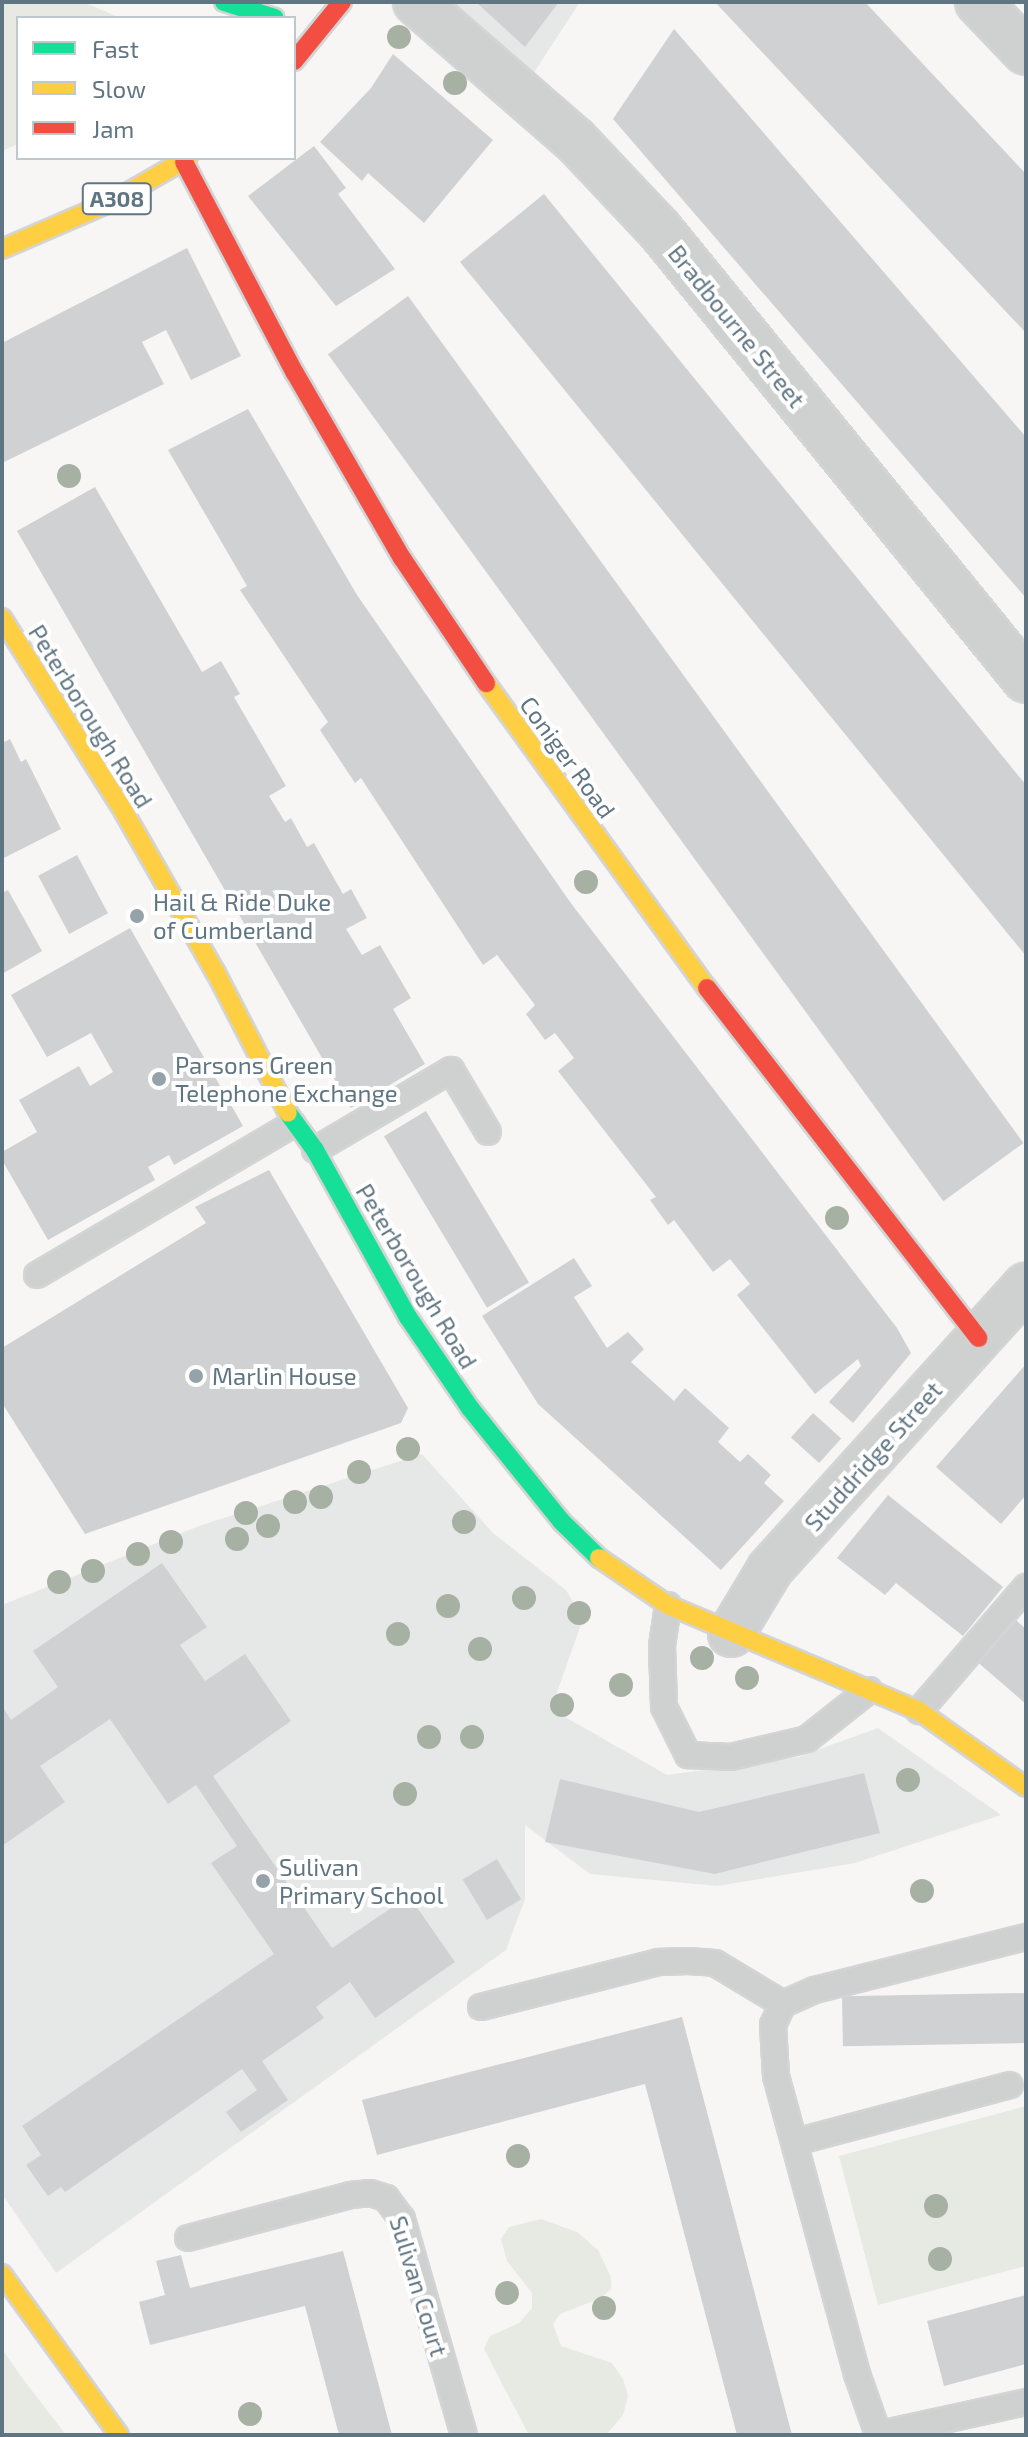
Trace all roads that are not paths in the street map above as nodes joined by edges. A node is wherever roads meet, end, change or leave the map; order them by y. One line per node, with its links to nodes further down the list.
1 (224, 2): 5 (street)
2 (342, 2): 7 (street)
3 (416, 2): 13 (street, Bradbourne Street)
4 (978, 2): 8 (street)
5 (269, 16)
6 (296, 25): 7 (street)
7 (322, 32): 9 (street)
8 (1026, 52)
9 (296, 59)
10 (186, 160): 11 (street, A308); 19 (street, Coniger Road)
11 (2, 249)
12 (2, 618): 14 (street, Peterborough Road)
13 (1026, 680)
14 (293, 1124): 16 (street, Peterborough Road); 17 (lane)
15 (488, 1132): 16 (lane)
16 (315, 1150): 21 (street, Peterborough Road)
17 (37, 1275)
18 (1026, 1286): 19 (street, Studdridge Street)
19 (978, 1338): 22 (street, Studdridge Street)
20 (1026, 1587): 24 (lane)
21 (668, 1605): 22 (street, Peterborough Road); 23 (lane)
22 (731, 1634): 23 (street, Peterborough Road)
23 (869, 1690): 24 (street, Peterborough Road)
24 (919, 1711): 25 (street, Peterborough Road)
25 (1026, 1787)
26 (1026, 1937): 27 (lane)
27 (783, 2004): 28 (lane); 30 (lane)
28 (481, 2007)
29 (1010, 2085): 30 (lane)
30 (795, 2142): 34 (lane)
31 (188, 2238): 36 (lane, Sulivan Court)
32 (2, 2274): 35 (street)
33 (1026, 2402): 34 (lane)
34 (877, 2434)
35 (119, 2435)
36 (464, 2435)

